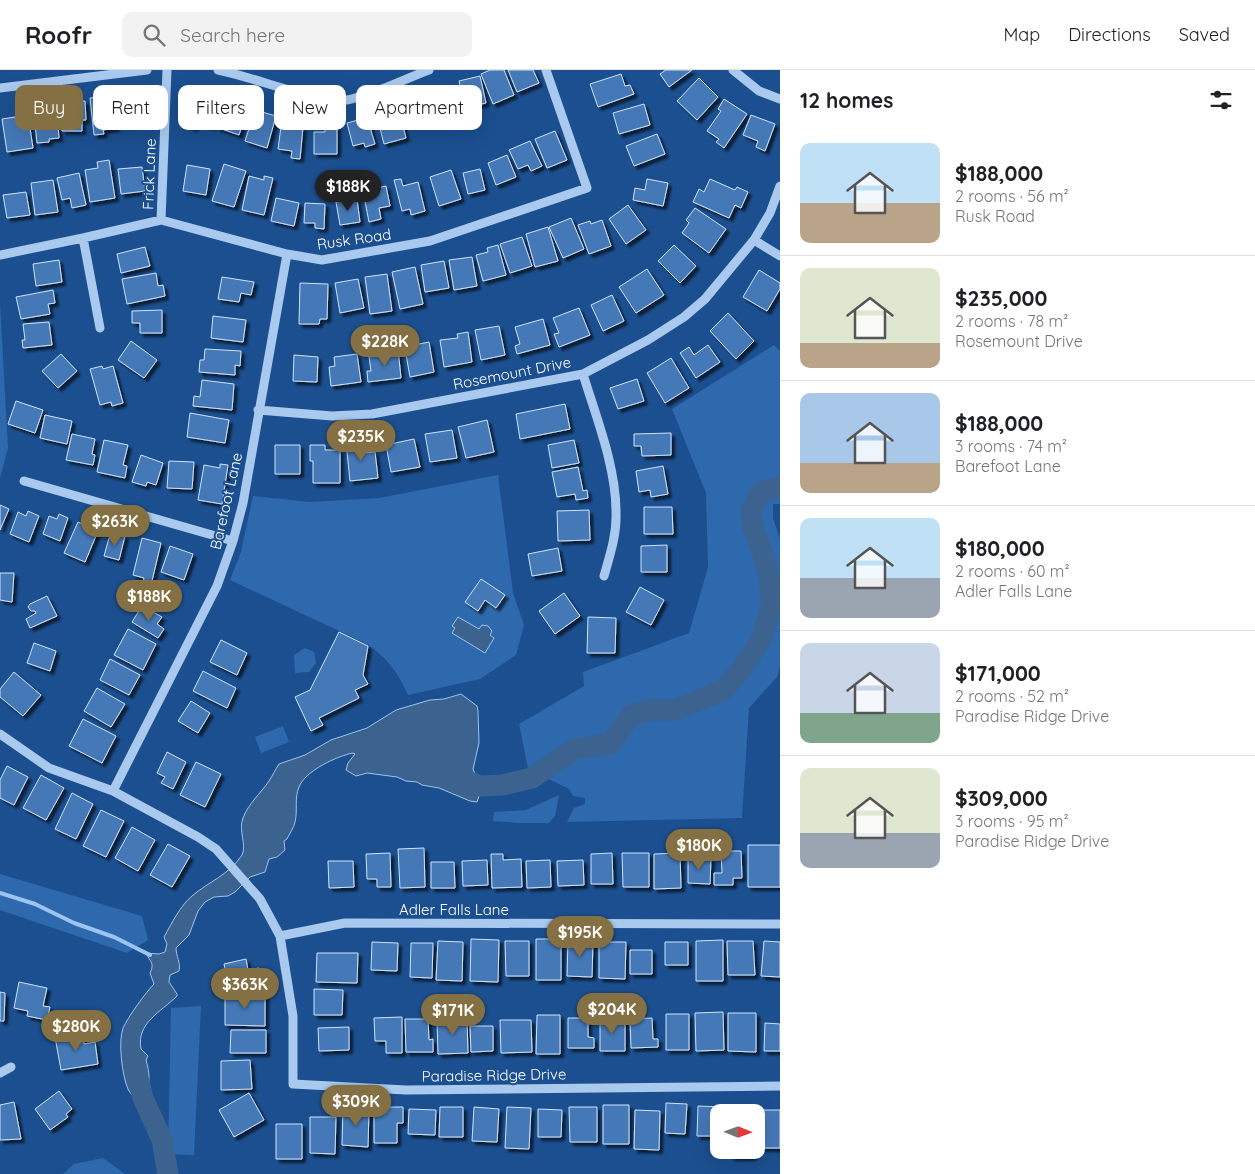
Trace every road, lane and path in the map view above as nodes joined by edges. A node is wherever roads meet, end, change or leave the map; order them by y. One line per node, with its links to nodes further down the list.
1 (148, 70): 7 (street)
2 (166, 70): 10 (street, Frick Lane)
3 (218, 70): 4 (street)
4 (429, 70)
5 (546, 70): 13 (street, Rusk Road)
6 (733, 70): 8 (street)
7 (0, 88)
8 (780, 99)
9 (780, 186): 12 (street, Rosemount Drive)
10 (161, 220): 11 (street, Rusk Road); 13 (street, Rusk Road)
11 (84, 238): 14 (street, Rusk Road); 16 (street)
12 (754, 240): 15 (street); 17 (street, Rosemount Drive)
13 (287, 254): 18 (street, Barefoot Lane)
14 (0, 255)
15 (780, 256)
16 (100, 328)
17 (583, 374): 18 (street, Rosemount Drive); 21 (street)
18 (258, 410): 20 (street, Barefoot Lane)
19 (24, 481): 20 (street)
20 (233, 541): 23 (street, Barefoot Lane)
21 (604, 576)
22 (0, 734): 23 (street, Paradise Ridge Drive)
23 (113, 790): 25 (street, Paradise Ridge Drive)
24 (780, 924): 25 (street, Adler Falls Lane)
25 (280, 936): 28 (street, Paradise Ridge Drive)
26 (11, 1067): 27 (street)
27 (0, 1073)
28 (780, 1086)

